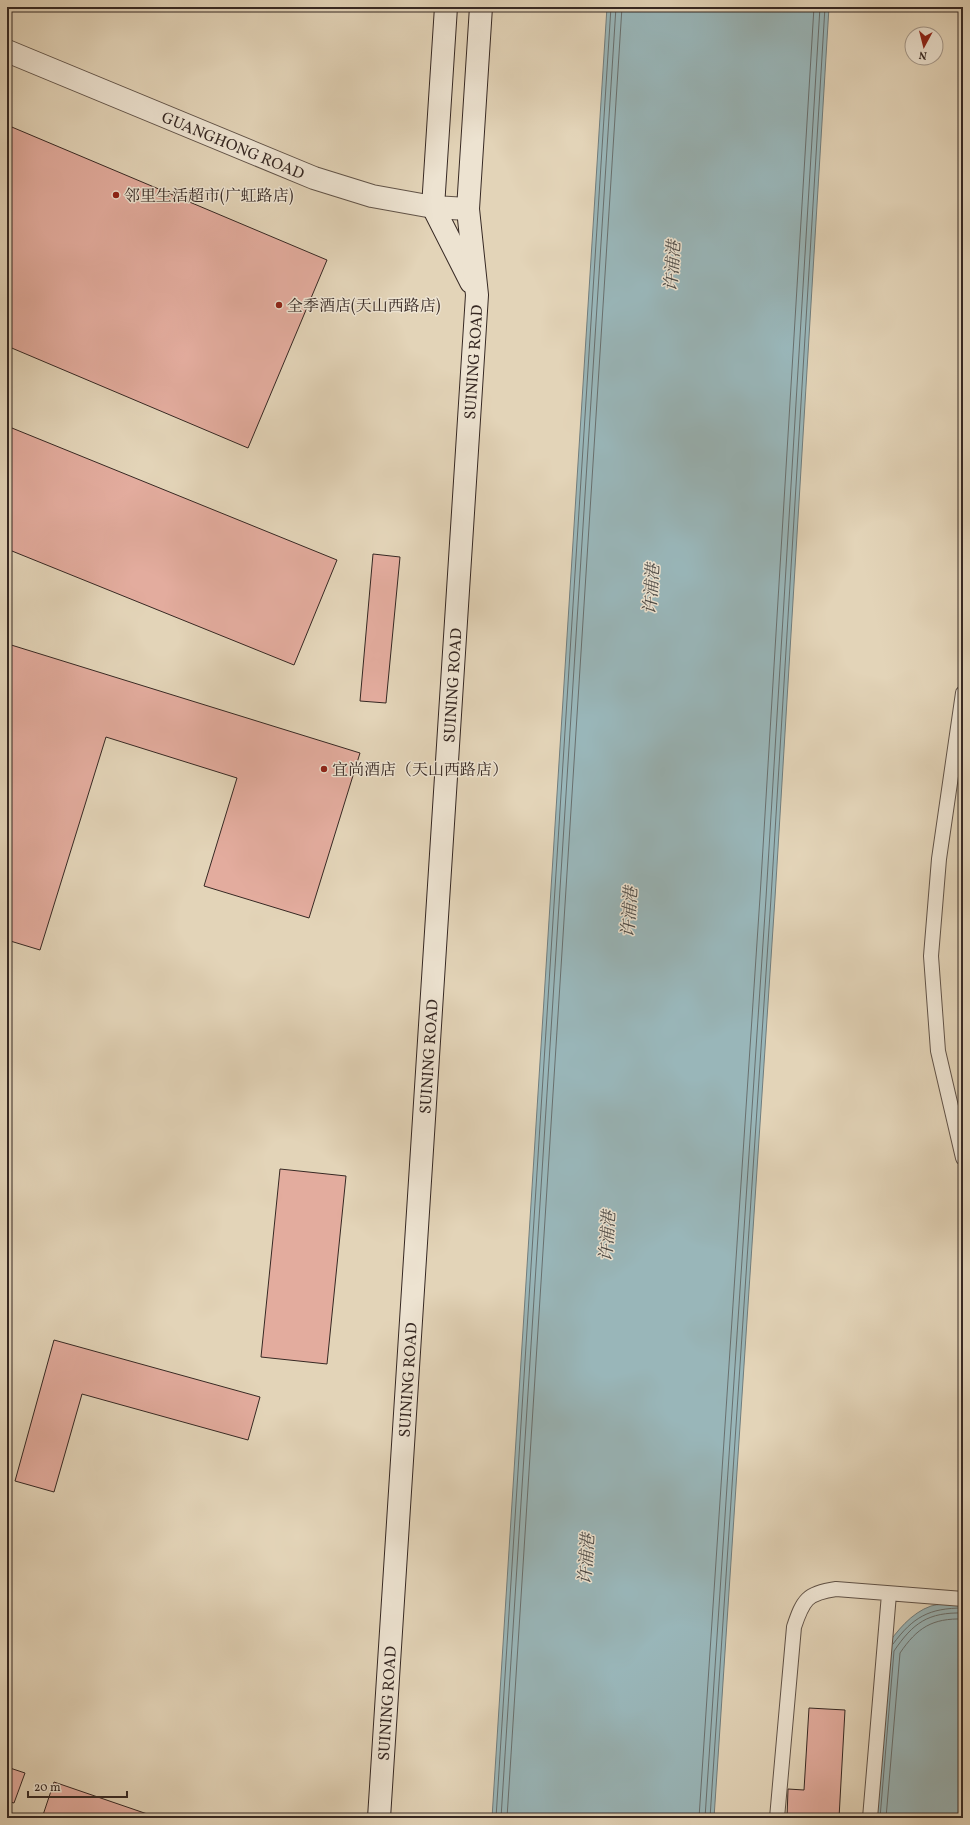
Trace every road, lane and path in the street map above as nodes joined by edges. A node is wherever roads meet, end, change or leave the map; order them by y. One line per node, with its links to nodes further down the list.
1 (446, 7): 4 (main road)
2 (481, 7): 5 (main road, SUINING ROAD)
3 (7, 51): 4 (main road, GUANGHONG ROAD)
4 (433, 207): 5 (main road, GUANGHONG ROAD); 6 (main road, SUINING ROAD)
5 (468, 209): 6 (main road, SUINING ROAD)
6 (478, 295): 11 (main road, SUINING ROAD)
7 (963, 693): 8 (lane)
8 (963, 1158)
9 (889, 1594): 10 (lane); 12 (lane); 13 (lane)
10 (963, 1599)
11 (379, 1818)
12 (777, 1818)
13 (870, 1818)

